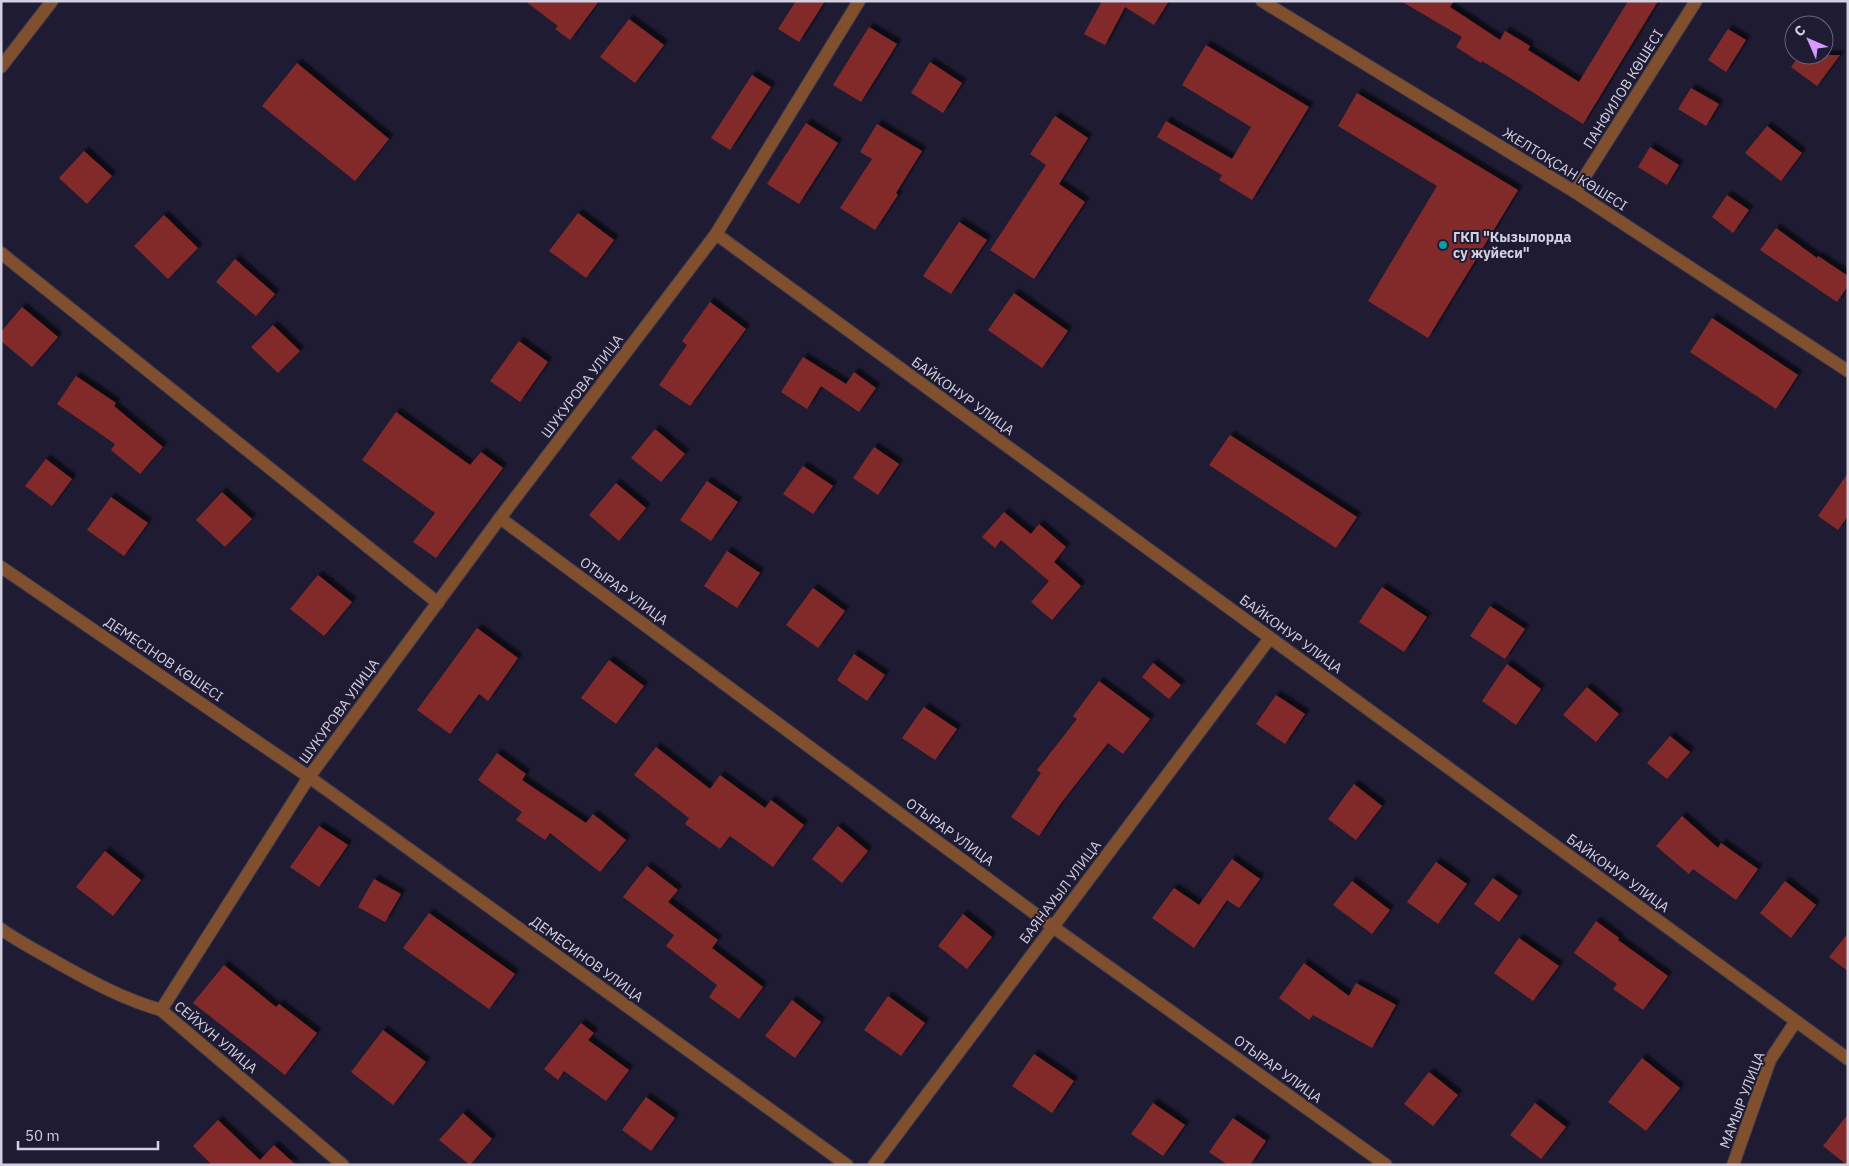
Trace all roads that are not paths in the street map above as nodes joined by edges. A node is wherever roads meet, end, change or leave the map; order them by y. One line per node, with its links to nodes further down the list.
1 (52, 1): 5 (street)
2 (859, 1): 7 (street, ШУКУРОВА УЛИЦА)
3 (1262, 1): 6 (street, ЖЕЛТОҚСАН КӨШЕСІ)
4 (1696, 1): 6 (street, ПАНФИЛОВ КӨШЕСІ)
5 (1, 67)
6 (1575, 192): 9 (street, ЖЕЛТОҚСАН КӨШЕСІ)
7 (716, 234): 10 (street, ШУКУРОВА УЛИЦА); 13 (street, БАЙКОНУР УЛИЦА)
8 (1, 254): 12 (street)
9 (1848, 370)
10 (500, 518): 12 (street, ШУКУРОВА УЛИЦА); 15 (street, ОТЫРАР УЛИЦА)
11 (1, 567): 14 (street, ДЕМЕСІНОВ КӨШЕСІ)
12 (438, 603): 14 (street, ШУКУРОВА УЛИЦА)
13 (1270, 638): 15 (street, БАЯНАУЫЛ УЛИЦА); 18 (street, БАЙКОНУР УЛИЦА)
14 (309, 777): 17 (street, ШУКУРОВА УЛИЦА); 21 (street, ДЕМЕСИНОВ УЛИЦА)
15 (1053, 927): 22 (street, БАЯНАУЫЛ УЛИЦА); 23 (street, ОТЫРАР УЛИЦА)
16 (1, 929): 17 (street, СЕЙХУН УЛИЦА)
17 (161, 1010): 20 (street, СЕЙХУН УЛИЦА)
18 (1796, 1021): 19 (street, БАЙКОНУР УЛИЦА); 24 (street, МАМЫР УЛИЦА)
19 (1848, 1058)
20 (343, 1165)
21 (847, 1165)
22 (874, 1165)
23 (1386, 1165)
24 (1734, 1165)

